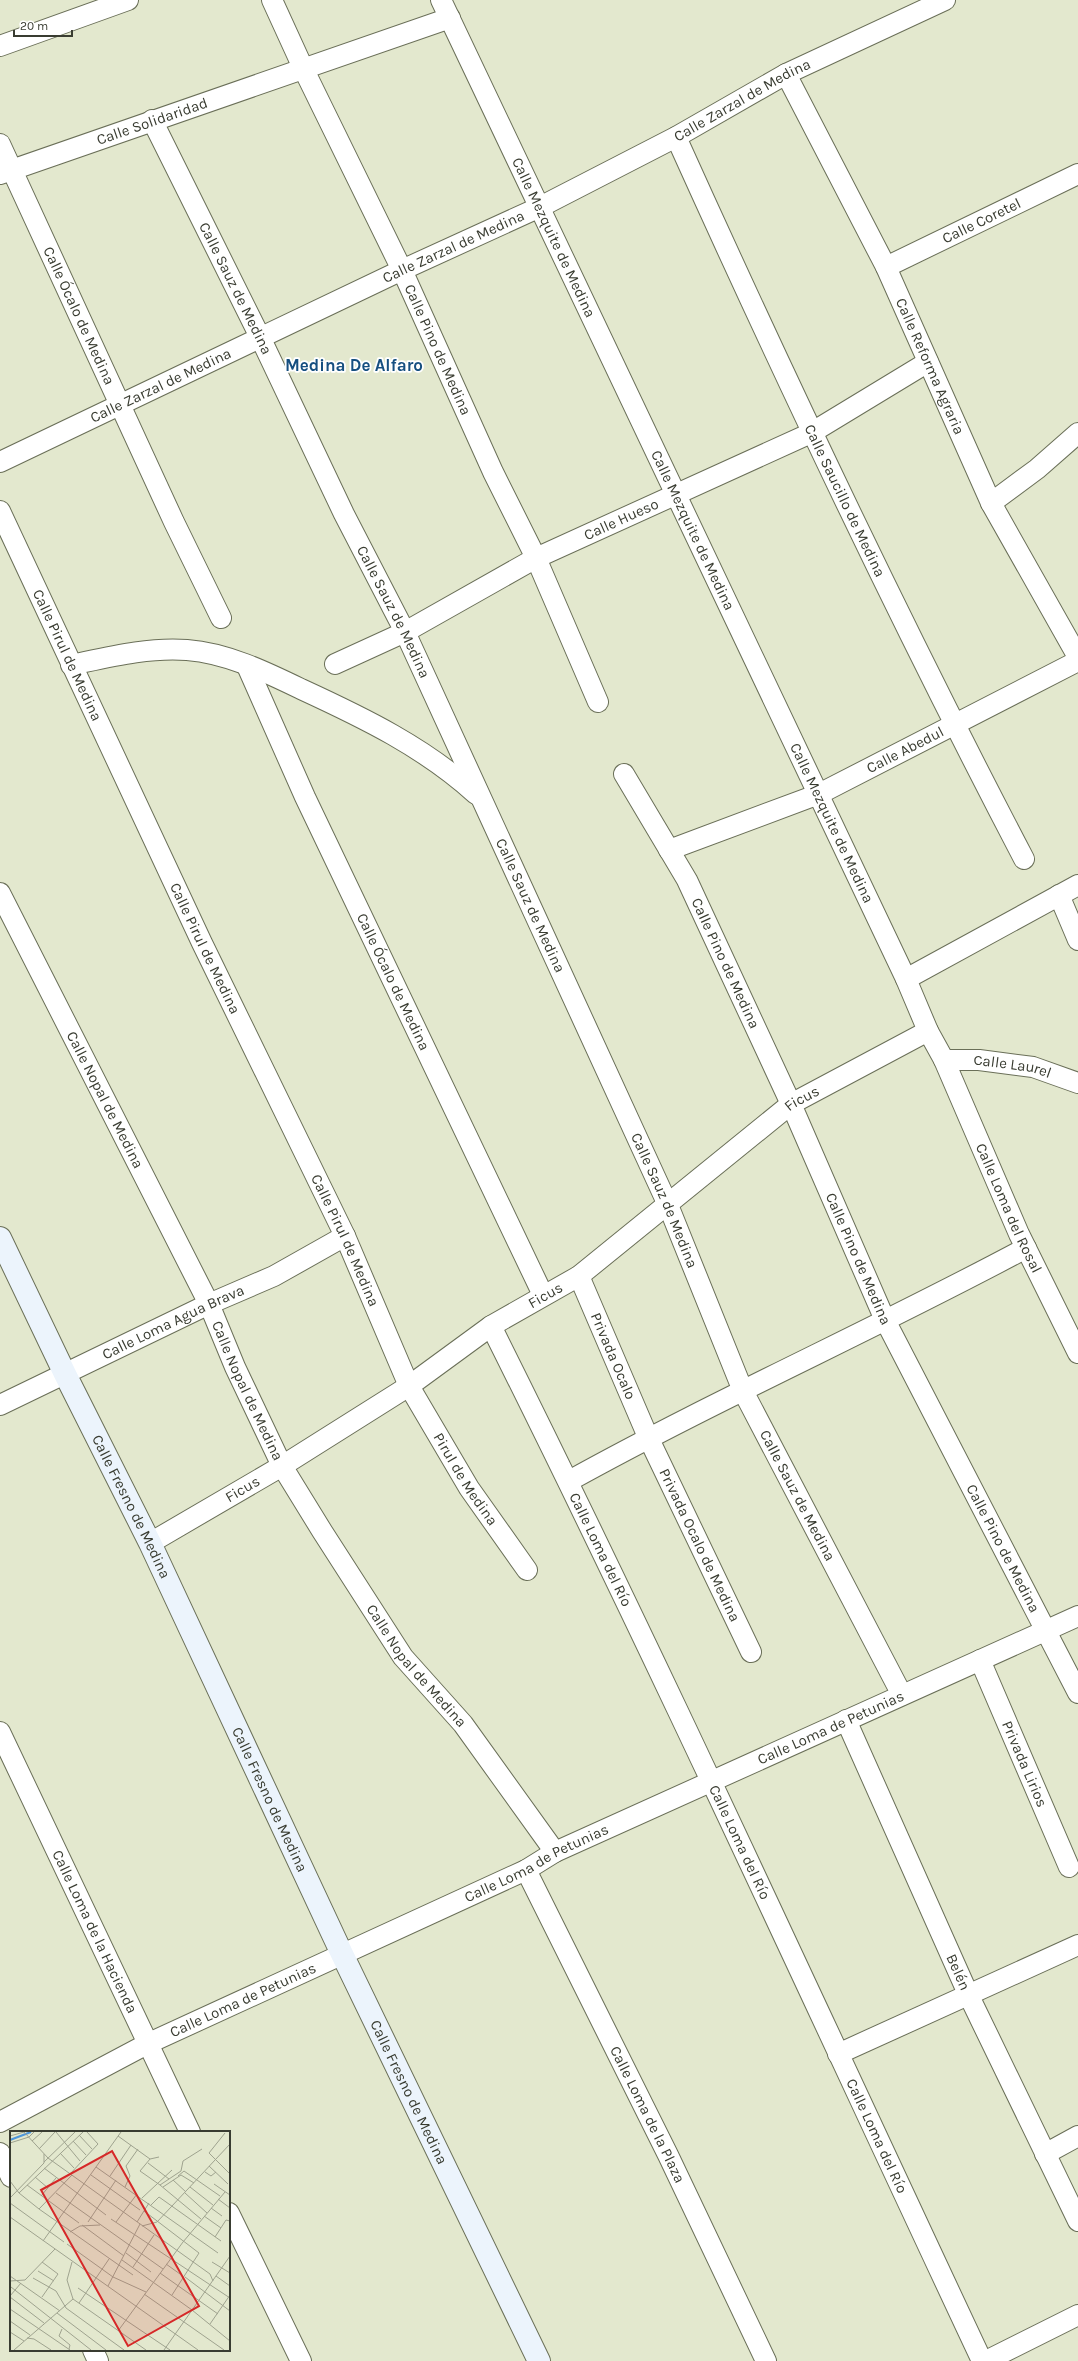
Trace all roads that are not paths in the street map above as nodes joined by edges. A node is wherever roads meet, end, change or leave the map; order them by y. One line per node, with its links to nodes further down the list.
1 (128, 0): 5 (street)
2 (272, 0): 8 (street, Calle Pino de Medina)
3 (441, 0): 6 (street, Calle Mezquite de Medina)
4 (945, 0): 9 (street, Calle Zarzal de Medina)
5 (95, 6): 7 (street)
6 (450, 18): 8 (street, Calle Solidaridad); 15 (street, Calle Mezquite de Medina)
7 (0, 46)
8 (304, 70): 10 (street, Calle Solidaridad); 17 (street, Calle Pino de Medina)
9 (786, 74): 11 (street, Calle Zarzal de Medina); 16 (street, Calle Reforma Agraria)
10 (152, 120): 13 (street, Calle Solidaridad); 18 (street, Calle Sauz de Medina)
11 (676, 138): 15 (street, Calle Zarzal de Medina); 21 (street, Calle Saucillo de Medina)
12 (0, 144): 13 (street, Calle Ócalo de Medina)
13 (6, 172): 20 (street, Calle Ócalo de Medina)
14 (1078, 174): 16 (street, Calle Coretel)
15 (540, 207): 17 (street, Calle Zarzal de Medina); 24 (street, Calle Mezquite de Medina)
16 (886, 268): 19 (street, Calle Reforma Agraria)
17 (402, 270): 18 (street, Calle Zarzal de Medina); 27 (street, Calle Pino de Medina)
18 (260, 337): 20 (street, Calle Zarzal de Medina); 29 (street, Calle Sauz de Medina)
19 (928, 362): 21 (street, Calle Hueso); 25 (street, Calle Reforma Agraria)
20 (119, 404): 23 (street, Calle Zarzal de Medina); 28 (street, Calle Ócalo de Medina)
21 (811, 433): 24 (street, Calle Hueso); 36 (street, Calle Saucillo de Medina)
22 (1078, 433): 25 (street)
23 (0, 462)
24 (675, 496): 27 (street, Calle Hueso); 38 (street, Calle Mezquite de Medina)
25 (991, 503): 30 (street, Calle Reforma Agraria)
26 (0, 511): 33 (street, Calle Pirul de Medina)
27 (536, 558): 29 (street, Calle Hueso); 35 (street, Calle Pino de Medina)
28 (221, 618)
29 (405, 632): 32 (street, Calle Hueso); 39 (street, Calle Sauz de Medina)
30 (1078, 657)
31 (1078, 661): 36 (street, Calle Abedul)
32 (335, 664)
33 (71, 665): 34 (street); 52 (street, Calle Pirul de Medina)
34 (247, 666): 39 (street); 56 (street, Calle Ócalo de Medina)
35 (598, 702)
36 (954, 725): 38 (street, Calle Abedul); 41 (street, Calle Saucillo de Medina)
37 (624, 774): 40 (street, Calle Pino de Medina)
38 (819, 794): 40 (street, Calle Abedul); 46 (street, Calle Mezquite de Medina)
39 (481, 799): 51 (street, Calle Sauz de Medina)
40 (669, 850): 50 (street, Calle Pino de Medina)
41 (1024, 859)
42 (1078, 885): 44 (street)
43 (0, 894): 57 (street, Calle Nopal de Medina)
44 (1059, 895): 45 (street); 46 (street)
45 (1078, 940)
46 (906, 979): 47 (street, Calle Mezquite de Medina)
47 (928, 1031): 48 (street, Calle Mezquite de Medina); 50 (street, Ficus)
48 (944, 1060): 49 (street, Calle Laurel); 54 (street, Calle Loma del Rosal)
49 (1078, 1083)
50 (791, 1104): 51 (street, Ficus); 58 (street, Calle Pino de Medina)
51 (668, 1206): 55 (street, Ficus); 63 (street, Calle Sauz de Medina)
52 (345, 1236): 57 (street, Calle Loma Agua Brava); 62 (street, Calle Pirul de Medina)
53 (0, 1238): 61 (street, Calle Fresno de Medina)
54 (1026, 1248): 58 (street); 60 (street, Calle Loma del Rosal)
55 (578, 1276): 56 (street, Ficus); 65 (street, Privada Ocalo)
56 (543, 1295): 59 (street, Ficus)
57 (210, 1304): 61 (street, Calle Loma Agua Brava); 66 (street, Calle Nopal de Medina)
58 (885, 1320): 63 (street); 71 (street, Calle Pino de Medina)
59 (491, 1326): 62 (street, Ficus); 67 (street, Calle Loma del Río)
60 (1078, 1354)
61 (65, 1374): 64 (street, Calle Loma Agua Brava); 68 (street, Calle Fresno de Medina)
62 (409, 1386): 66 (street, Ficus); 69 (street, Pirul de Medina)
63 (743, 1391): 65 (street); 75 (street, Calle Sauz de Medina)
64 (0, 1405)
65 (648, 1437): 67 (street); 72 (street, Privada Ocalo de Medina)
66 (282, 1466): 68 (street, Ficus); 79 (street, Calle Nopal de Medina)
67 (569, 1481): 78 (street, Calle Loma del Río)
68 (150, 1544): 83 (street, Calle Fresno de Medina)
69 (527, 1570)
70 (1078, 1616): 71 (street, Calle Loma de Petunias)
71 (1046, 1630): 73 (street, Calle Loma de Petunias); 74 (street, Calle Pino de Medina)
72 (752, 1652)
73 (980, 1660): 75 (street, Calle Loma de Petunias); 80 (street, Privada Lirios)
74 (1078, 1693)
75 (902, 1695): 76 (street, Calle Loma de Petunias)
76 (846, 1720): 78 (street, Calle Loma de Petunias); 84 (street, Belén)
77 (0, 1732): 85 (street, Calle Loma de la Hacienda)
78 (711, 1780): 79 (street, Calle Loma de Petunias); 86 (street, Calle Loma del Río)
79 (555, 1852): 81 (street, Calle Loma de Petunias)
80 (1069, 1867)
81 (526, 1870): 83 (street, Calle Loma de Petunias); 100 (street, Calle Loma de la Plaza)
82 (1078, 1946): 84 (street)
83 (342, 1954): 85 (street, Calle Loma de Petunias); 99 (street, Calle Fresno de Medina)
84 (969, 1996): 86 (street); 91 (street, Belén)
85 (147, 2044): 87 (street, Calle Loma de Petunias); 88 (street, Calle Loma de la Hacienda)
86 (838, 2054): 101 (street, Calle Loma del Río)
87 (0, 2122)
88 (190, 2131)
89 (1078, 2136): 91 (street)
90 (0, 2153): 92 (street)
91 (1045, 2154): 94 (street, Belén)
92 (10, 2175)
93 (230, 2215): 98 (street)
94 (1078, 2221)
95 (1078, 2316): 102 (street)
96 (93, 2351): 97 (street)
97 (98, 2361)
98 (301, 2361)
99 (539, 2361)
100 (766, 2361)
101 (982, 2361)
102 (986, 2361)

